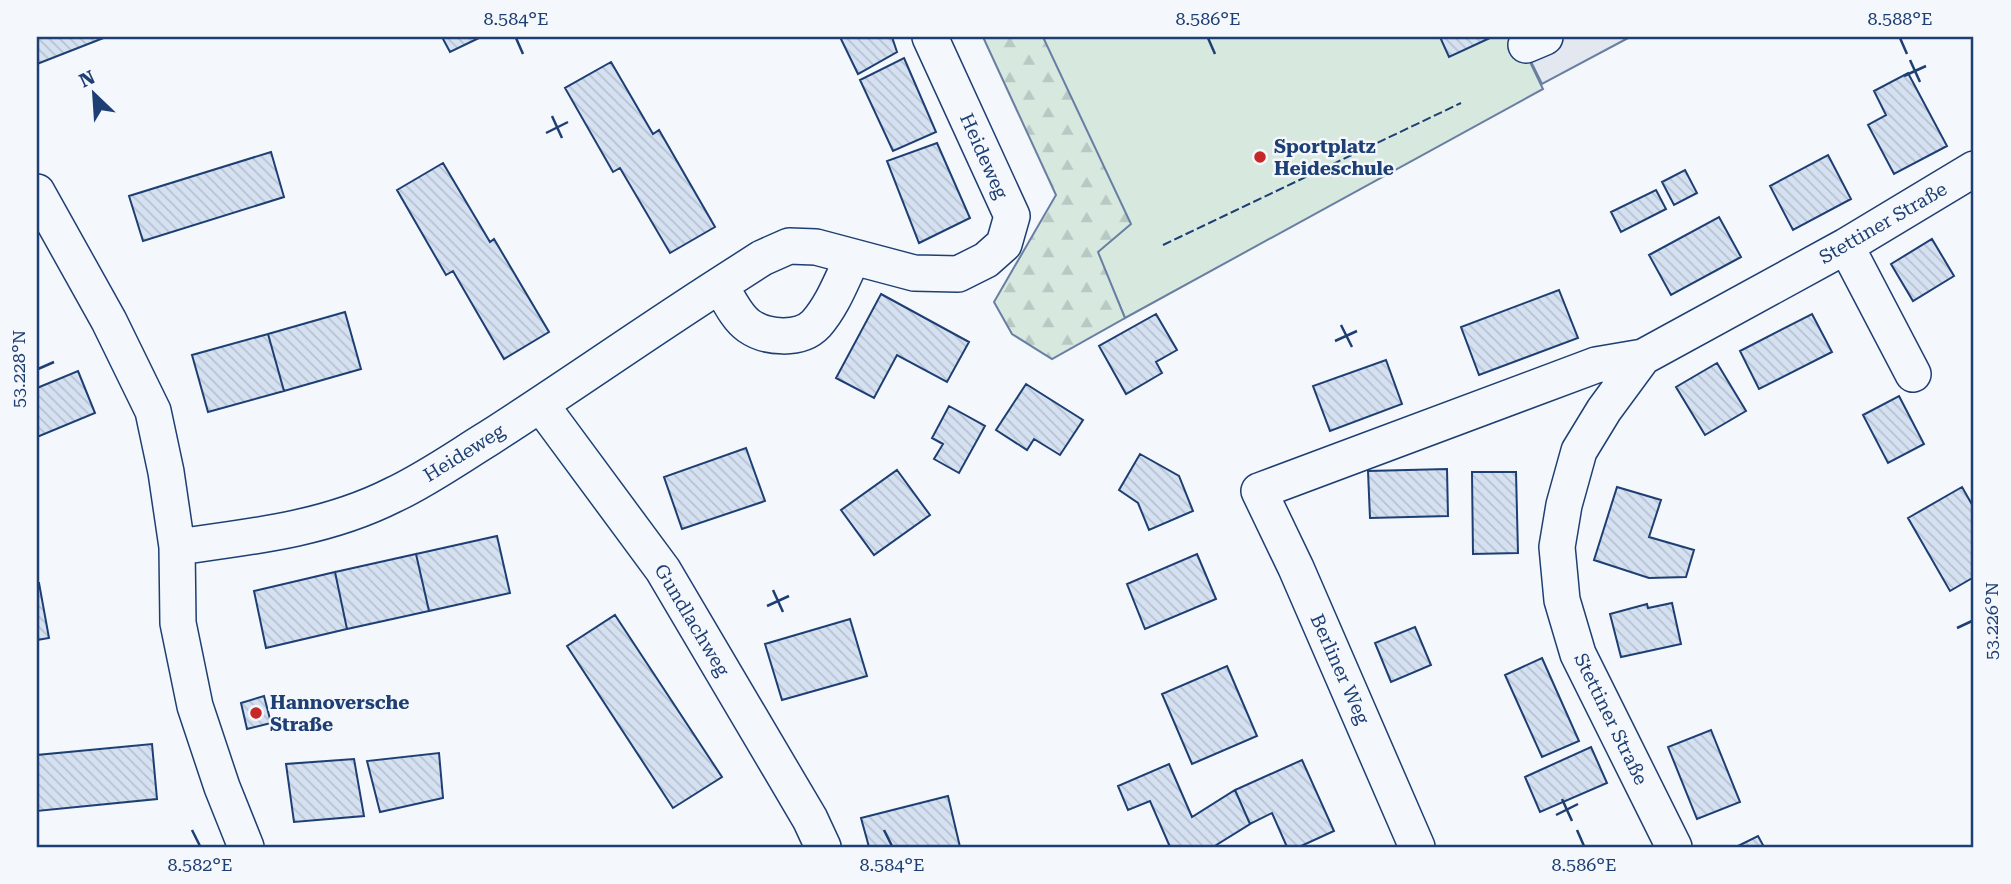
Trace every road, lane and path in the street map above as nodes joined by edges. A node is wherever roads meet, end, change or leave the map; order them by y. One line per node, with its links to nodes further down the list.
1 (930, 37): 5 (street, Heideweg)
2 (1974, 170): 4 (street, Stettiner Straße)
3 (37, 192): 11 (street)
4 (1846, 246): 7 (street, Stettiner Straße); 8 (street)
5 (853, 257): 6 (street, Heideweg); 6 (street)
6 (720, 285): 9 (street, Heideweg)
7 (1643, 357): 10 (street, Stettiner Straße); 15 (street, Stettiner Straße)
8 (1913, 374)
9 (541, 405): 11 (street, Heideweg); 13 (street, Gundlachweg)
10 (1259, 491): 14 (street, Berliner Weg)
11 (177, 547): 12 (street)
12 (246, 847)
13 (823, 847)
14 (1417, 847)
15 (1674, 847)

